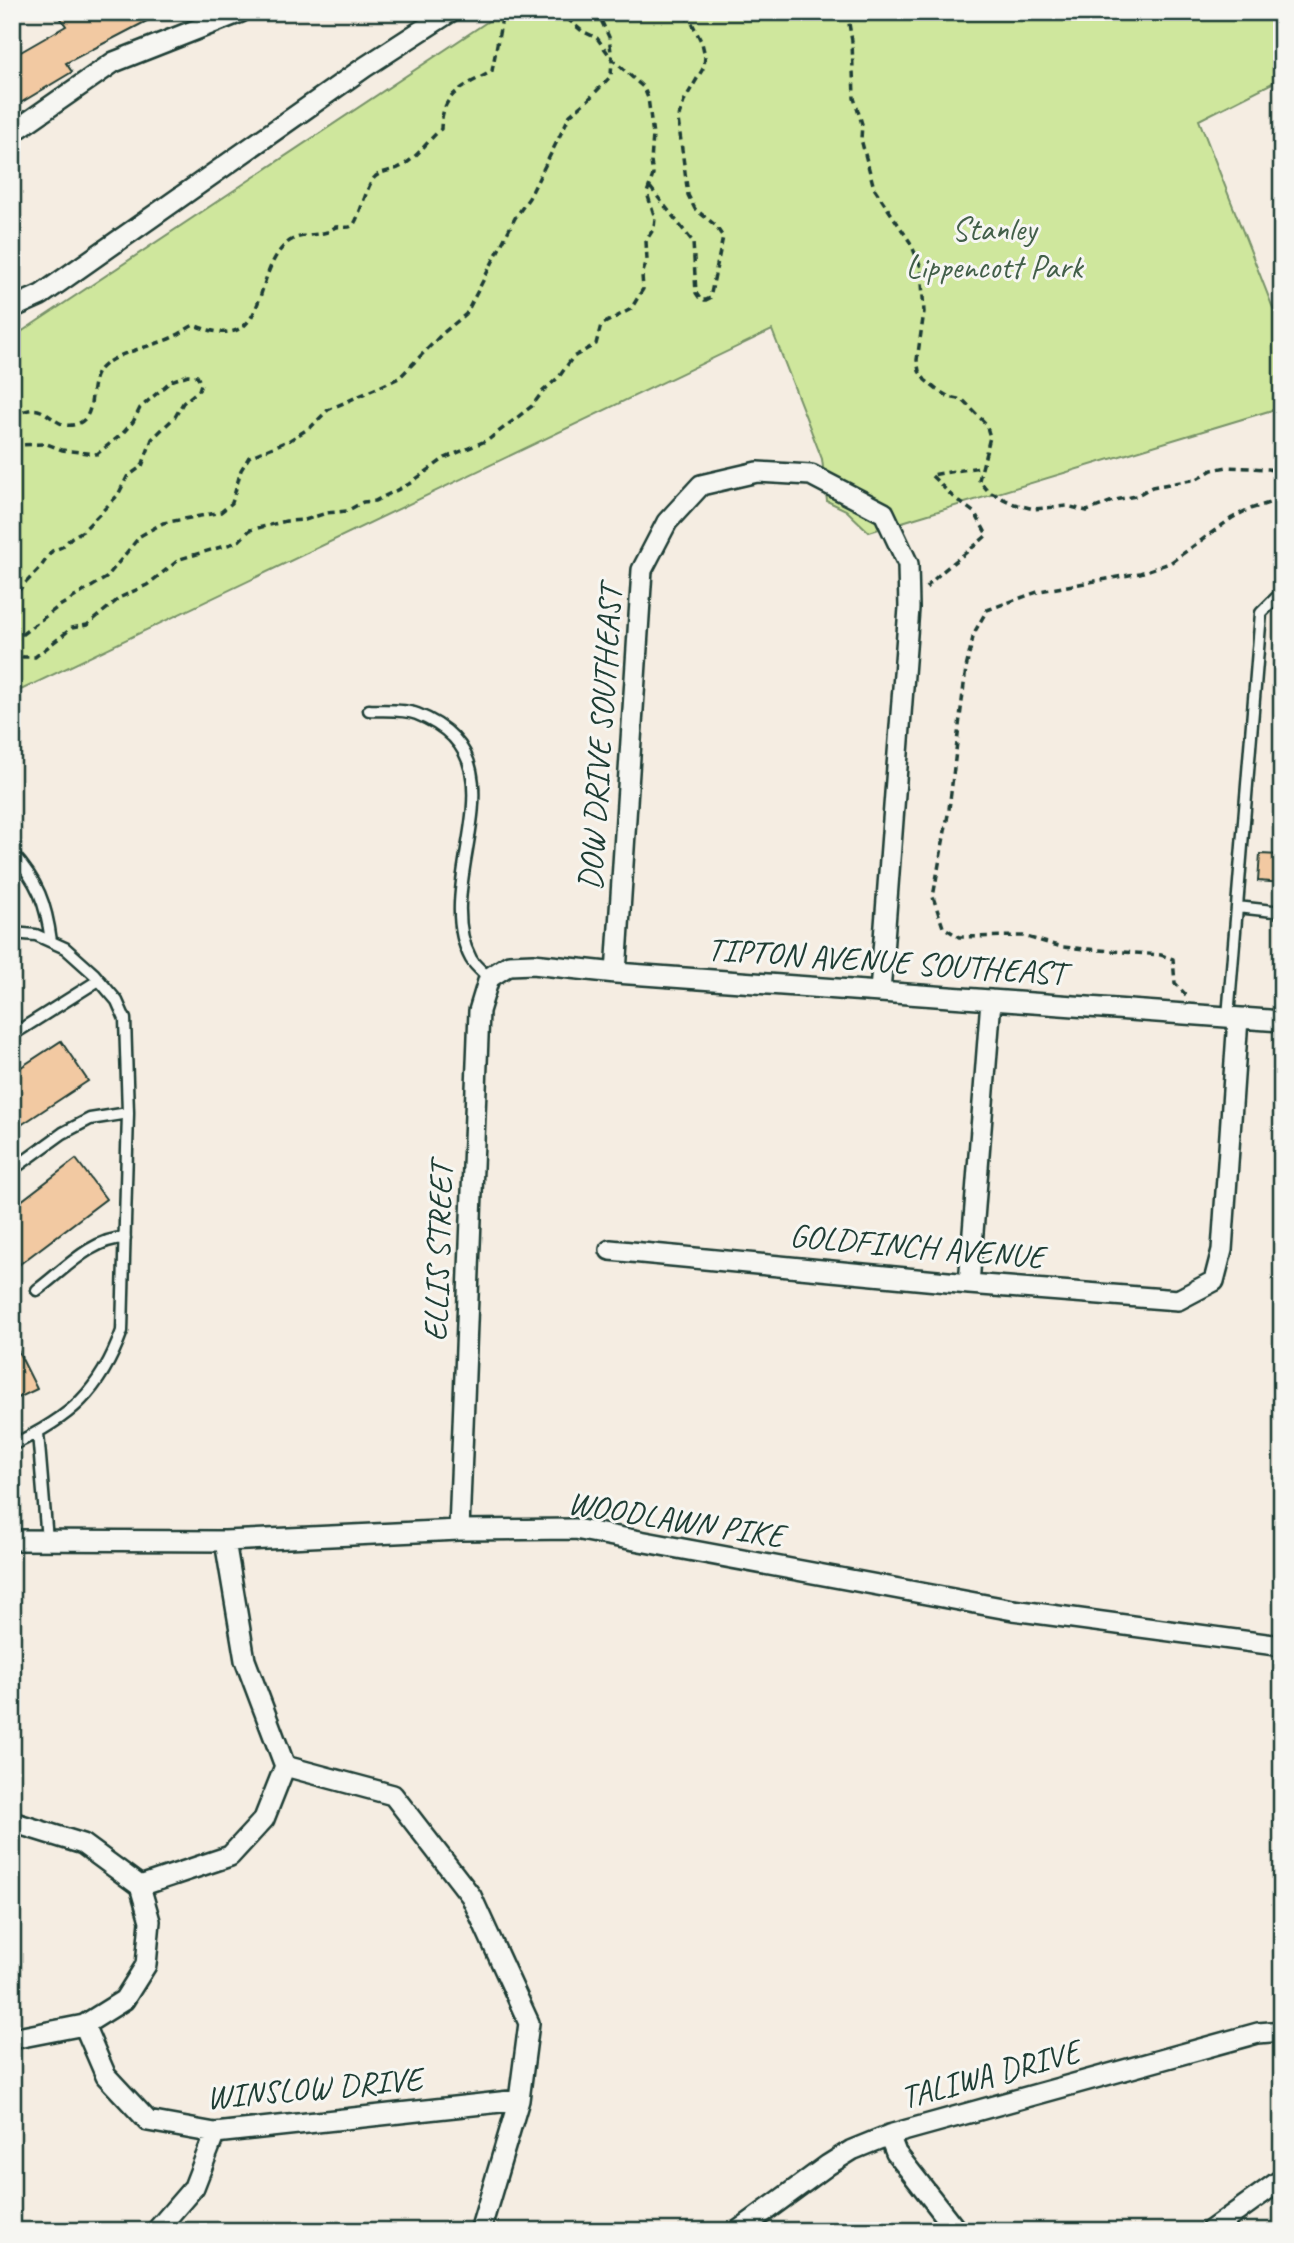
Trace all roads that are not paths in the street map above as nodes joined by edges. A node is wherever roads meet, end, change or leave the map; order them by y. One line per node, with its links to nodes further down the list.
1 (241, 12): 3 (street)
2 (450, 12): 4 (street)
3 (12, 133)
4 (12, 308)
5 (1282, 598): 8 (lane)
6 (369, 710): 13 (lane)
7 (12, 853): 11 (lane)
8 (1237, 907): 9 (lane); 17 (lane)
9 (1282, 912)
10 (12, 933): 11 (lane)
11 (51, 941): 14 (lane)
12 (617, 973): 13 (street, TIPTON AVENUE SOUTHEAST); 15 (street, TIPTON AVENUE SOUTHEAST); 15 (street, DOW DRIVE SOUTHEAST)
13 (489, 978): 28 (street, ELLIS STREET)
14 (99, 980): 19 (lane); 20 (lane)
15 (880, 992): 16 (street, TIPTON AVENUE SOUTHEAST)
16 (991, 1000): 17 (street, TIPTON AVENUE SOUTHEAST); 24 (street)
17 (1233, 1017): 18 (street, TIPTON AVENUE SOUTHEAST); 24 (street, GOLDFINCH AVENUE)
18 (1282, 1021)
19 (12, 1035)
20 (128, 1113): 21 (lane); 22 (lane)
21 (12, 1170)
22 (125, 1238): 25 (lane); 26 (lane)
23 (610, 1250): 24 (street, GOLDFINCH AVENUE)
24 (969, 1284)
25 (37, 1290)
26 (38, 1433): 27 (lane); 30 (lane)
27 (12, 1445)
28 (459, 1530): 31 (street, WOODLAWN PIKE); 32 (street, WOODLAWN PIKE)
29 (12, 1540): 30 (street, WOODLAWN PIKE)
30 (47, 1540): 31 (street, WOODLAWN PIKE)
31 (225, 1541): 33 (street)
32 (1282, 1646)
33 (285, 1766): 35 (street); 39 (street)
34 (12, 1822): 35 (street)
35 (140, 1886): 36 (street)
36 (84, 2025): 38 (street); 40 (street, WINSLOW DRIVE)
37 (1282, 2031): 41 (street, TALIWA DRIVE)
38 (12, 2039)
39 (519, 2100): 40 (street, WINSLOW DRIVE); 44 (street)
40 (215, 2133): 43 (street)
41 (889, 2135): 45 (street, TALIWA DRIVE); 46 (street)
42 (1282, 2179): 47 (street)
43 (156, 2231)
44 (480, 2231)
45 (738, 2231)
46 (957, 2231)
47 (1210, 2231)

